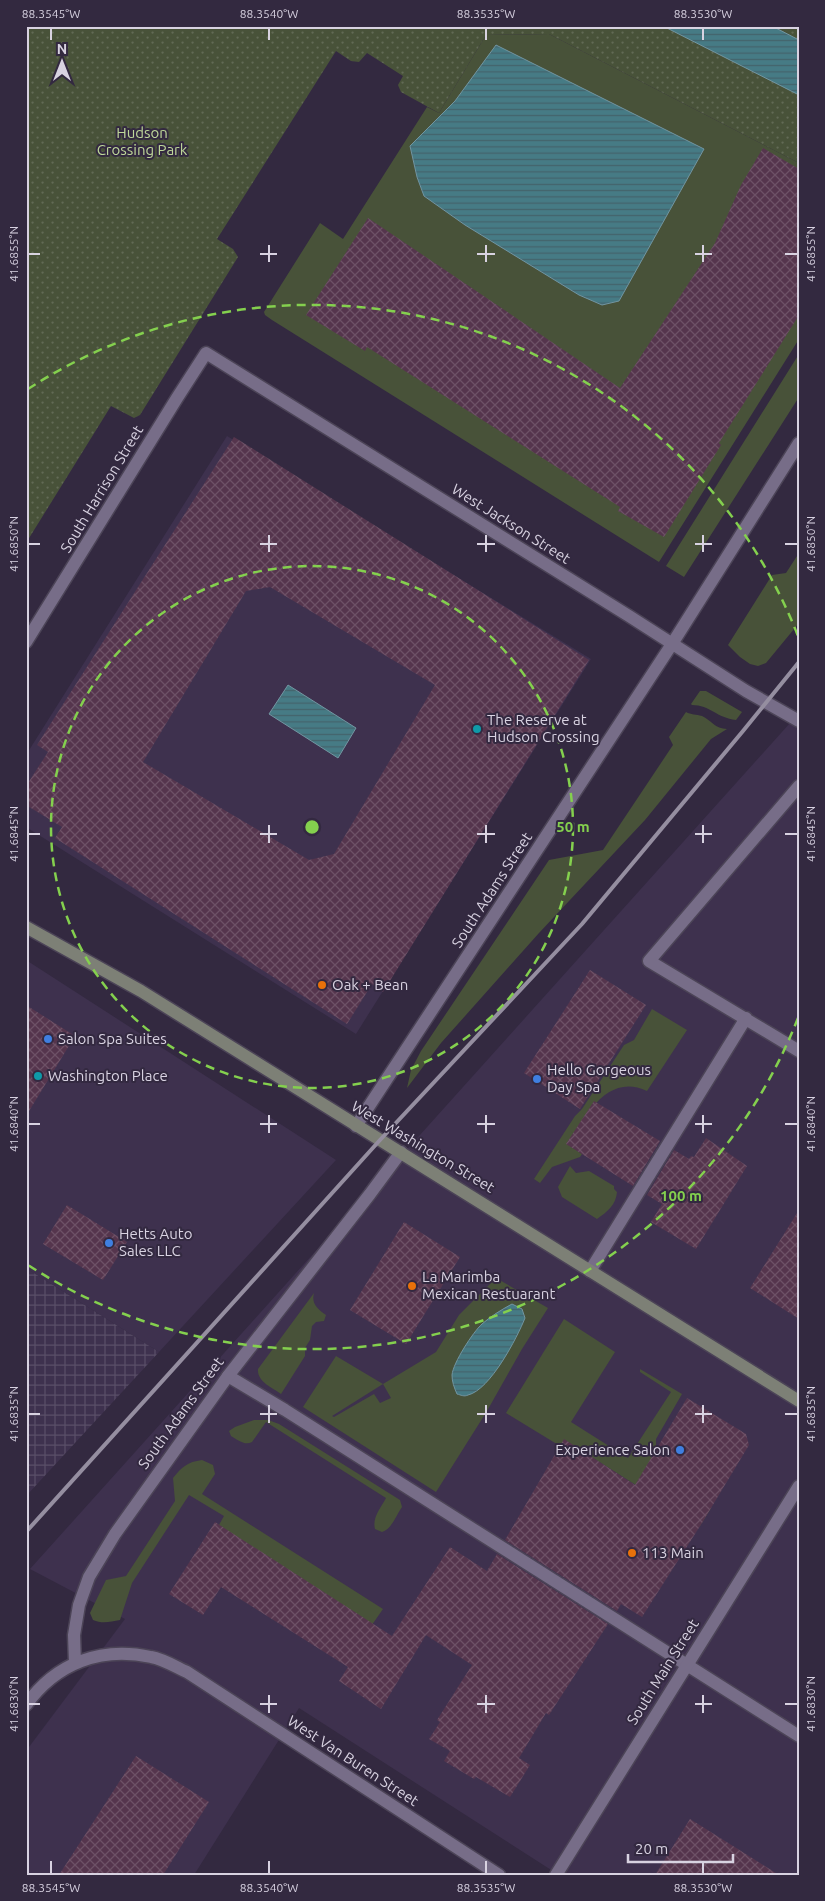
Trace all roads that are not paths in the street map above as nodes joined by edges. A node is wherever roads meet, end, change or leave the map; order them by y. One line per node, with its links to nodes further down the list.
1 (206, 354): 3 (street, South Harrison Street); 4 (street, West Jackson Street)
2 (799, 443): 4 (street, South Adams Street)
3 (26, 642)
4 (672, 644): 5 (street, West Jackson Street); 10 (street, South Adams Street)
5 (799, 722)
6 (799, 786): 8 (street)
7 (26, 927): 10 (main road, West Washington Street)
8 (746, 1018): 9 (street); 12 (street)
9 (799, 1051)
10 (356, 1126): 11 (main road, West Washington Street)
11 (401, 1152): 12 (main road, West Washington Street); 13 (street, South Adams Street)
12 (590, 1271): 14 (main road, West Washington Street)
13 (228, 1376): 16 (street, South Adams Street); 17 (street)
14 (799, 1401)
15 (799, 1486): 17 (street, South Main Street)
16 (76, 1663): 18 (street); 20 (street, West Van Buren Street)
17 (687, 1665): 19 (street); 21 (street, South Main Street)
18 (26, 1705)
19 (799, 1736)
20 (499, 1875)
21 (556, 1875)

